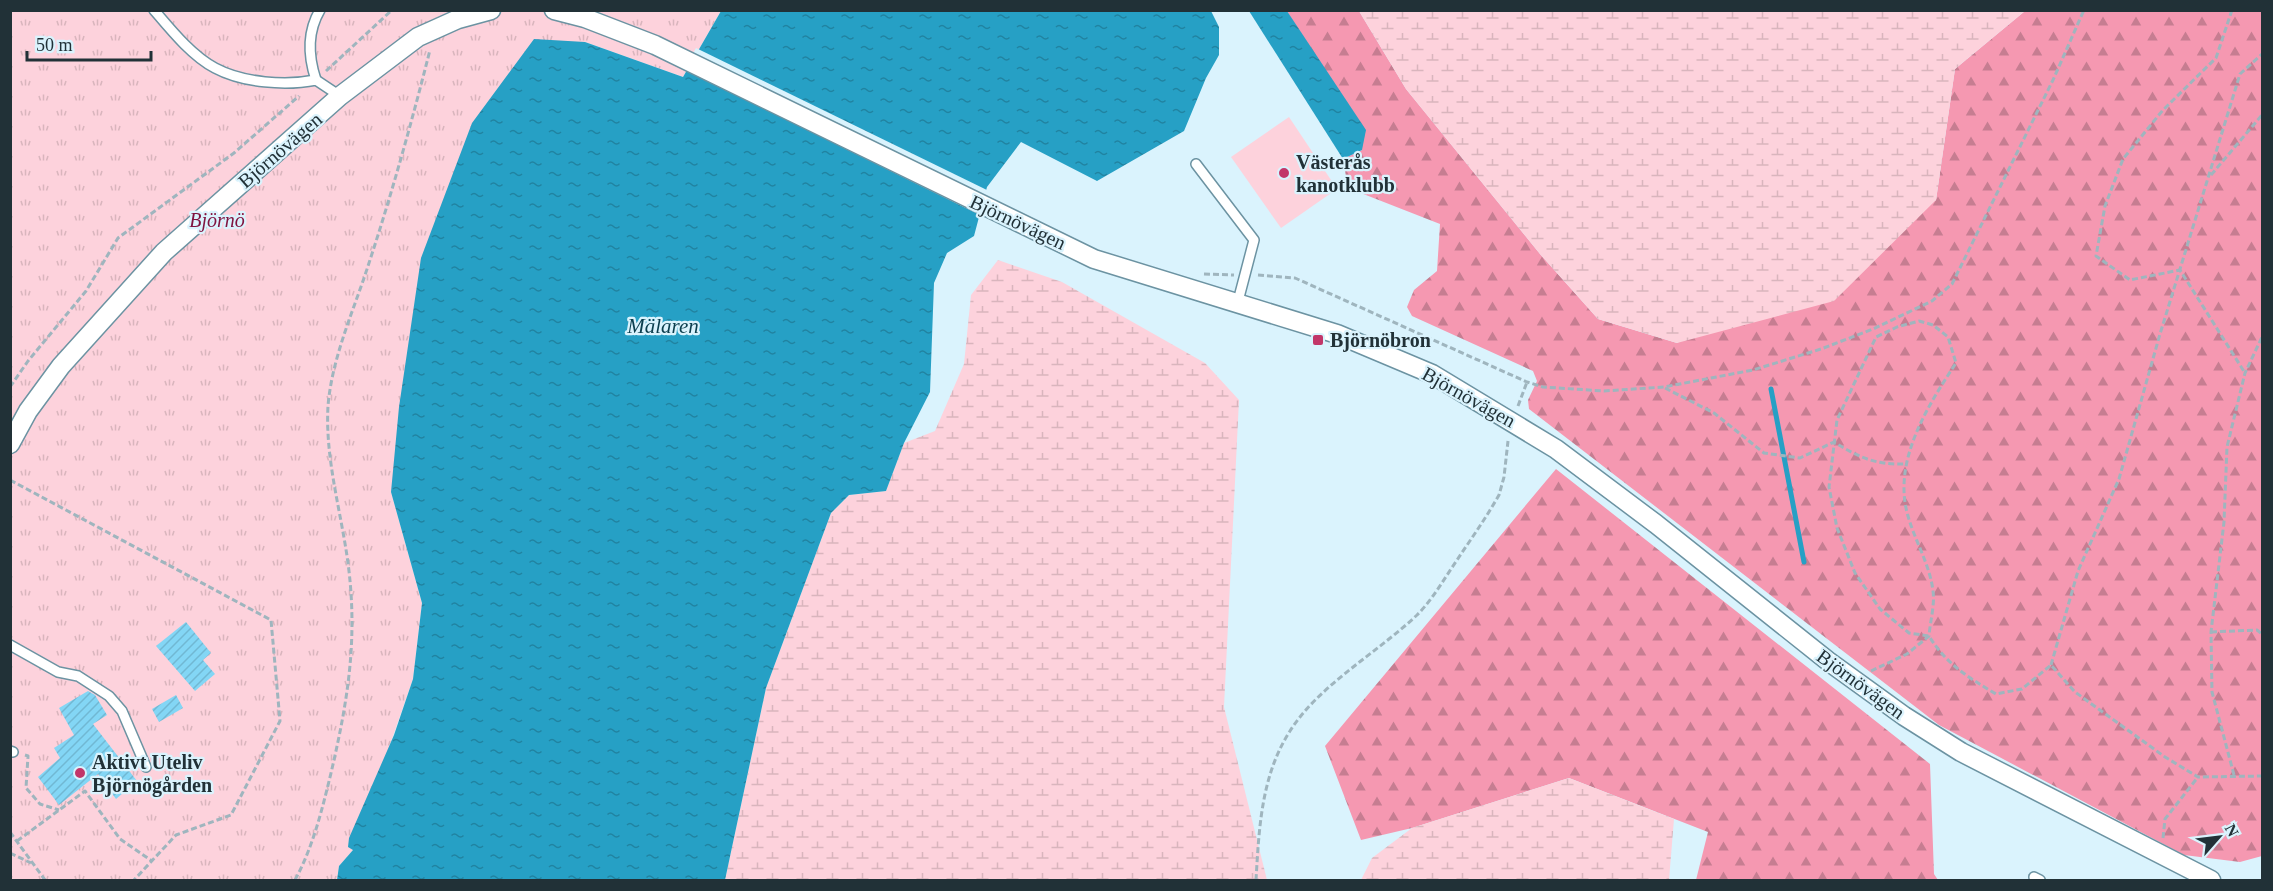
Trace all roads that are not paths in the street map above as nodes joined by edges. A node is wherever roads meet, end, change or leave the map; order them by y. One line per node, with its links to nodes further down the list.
1 (154, 10): 6 (lane)
2 (320, 10): 6 (lane)
3 (491, 10): 5 (street, Björnövägen)
4 (554, 10): 9 (street, Björnövägen)
5 (486, 11): 7 (street, Björnövägen)
6 (316, 80): 7 (lane)
7 (340, 96): 10 (street, Björnövägen)
8 (1196, 164): 9 (lane)
9 (1237, 305): 13 (street, Björnövägen)
10 (10, 444)
11 (10, 645): 12 (lane)
12 (146, 767)
13 (2211, 880)

